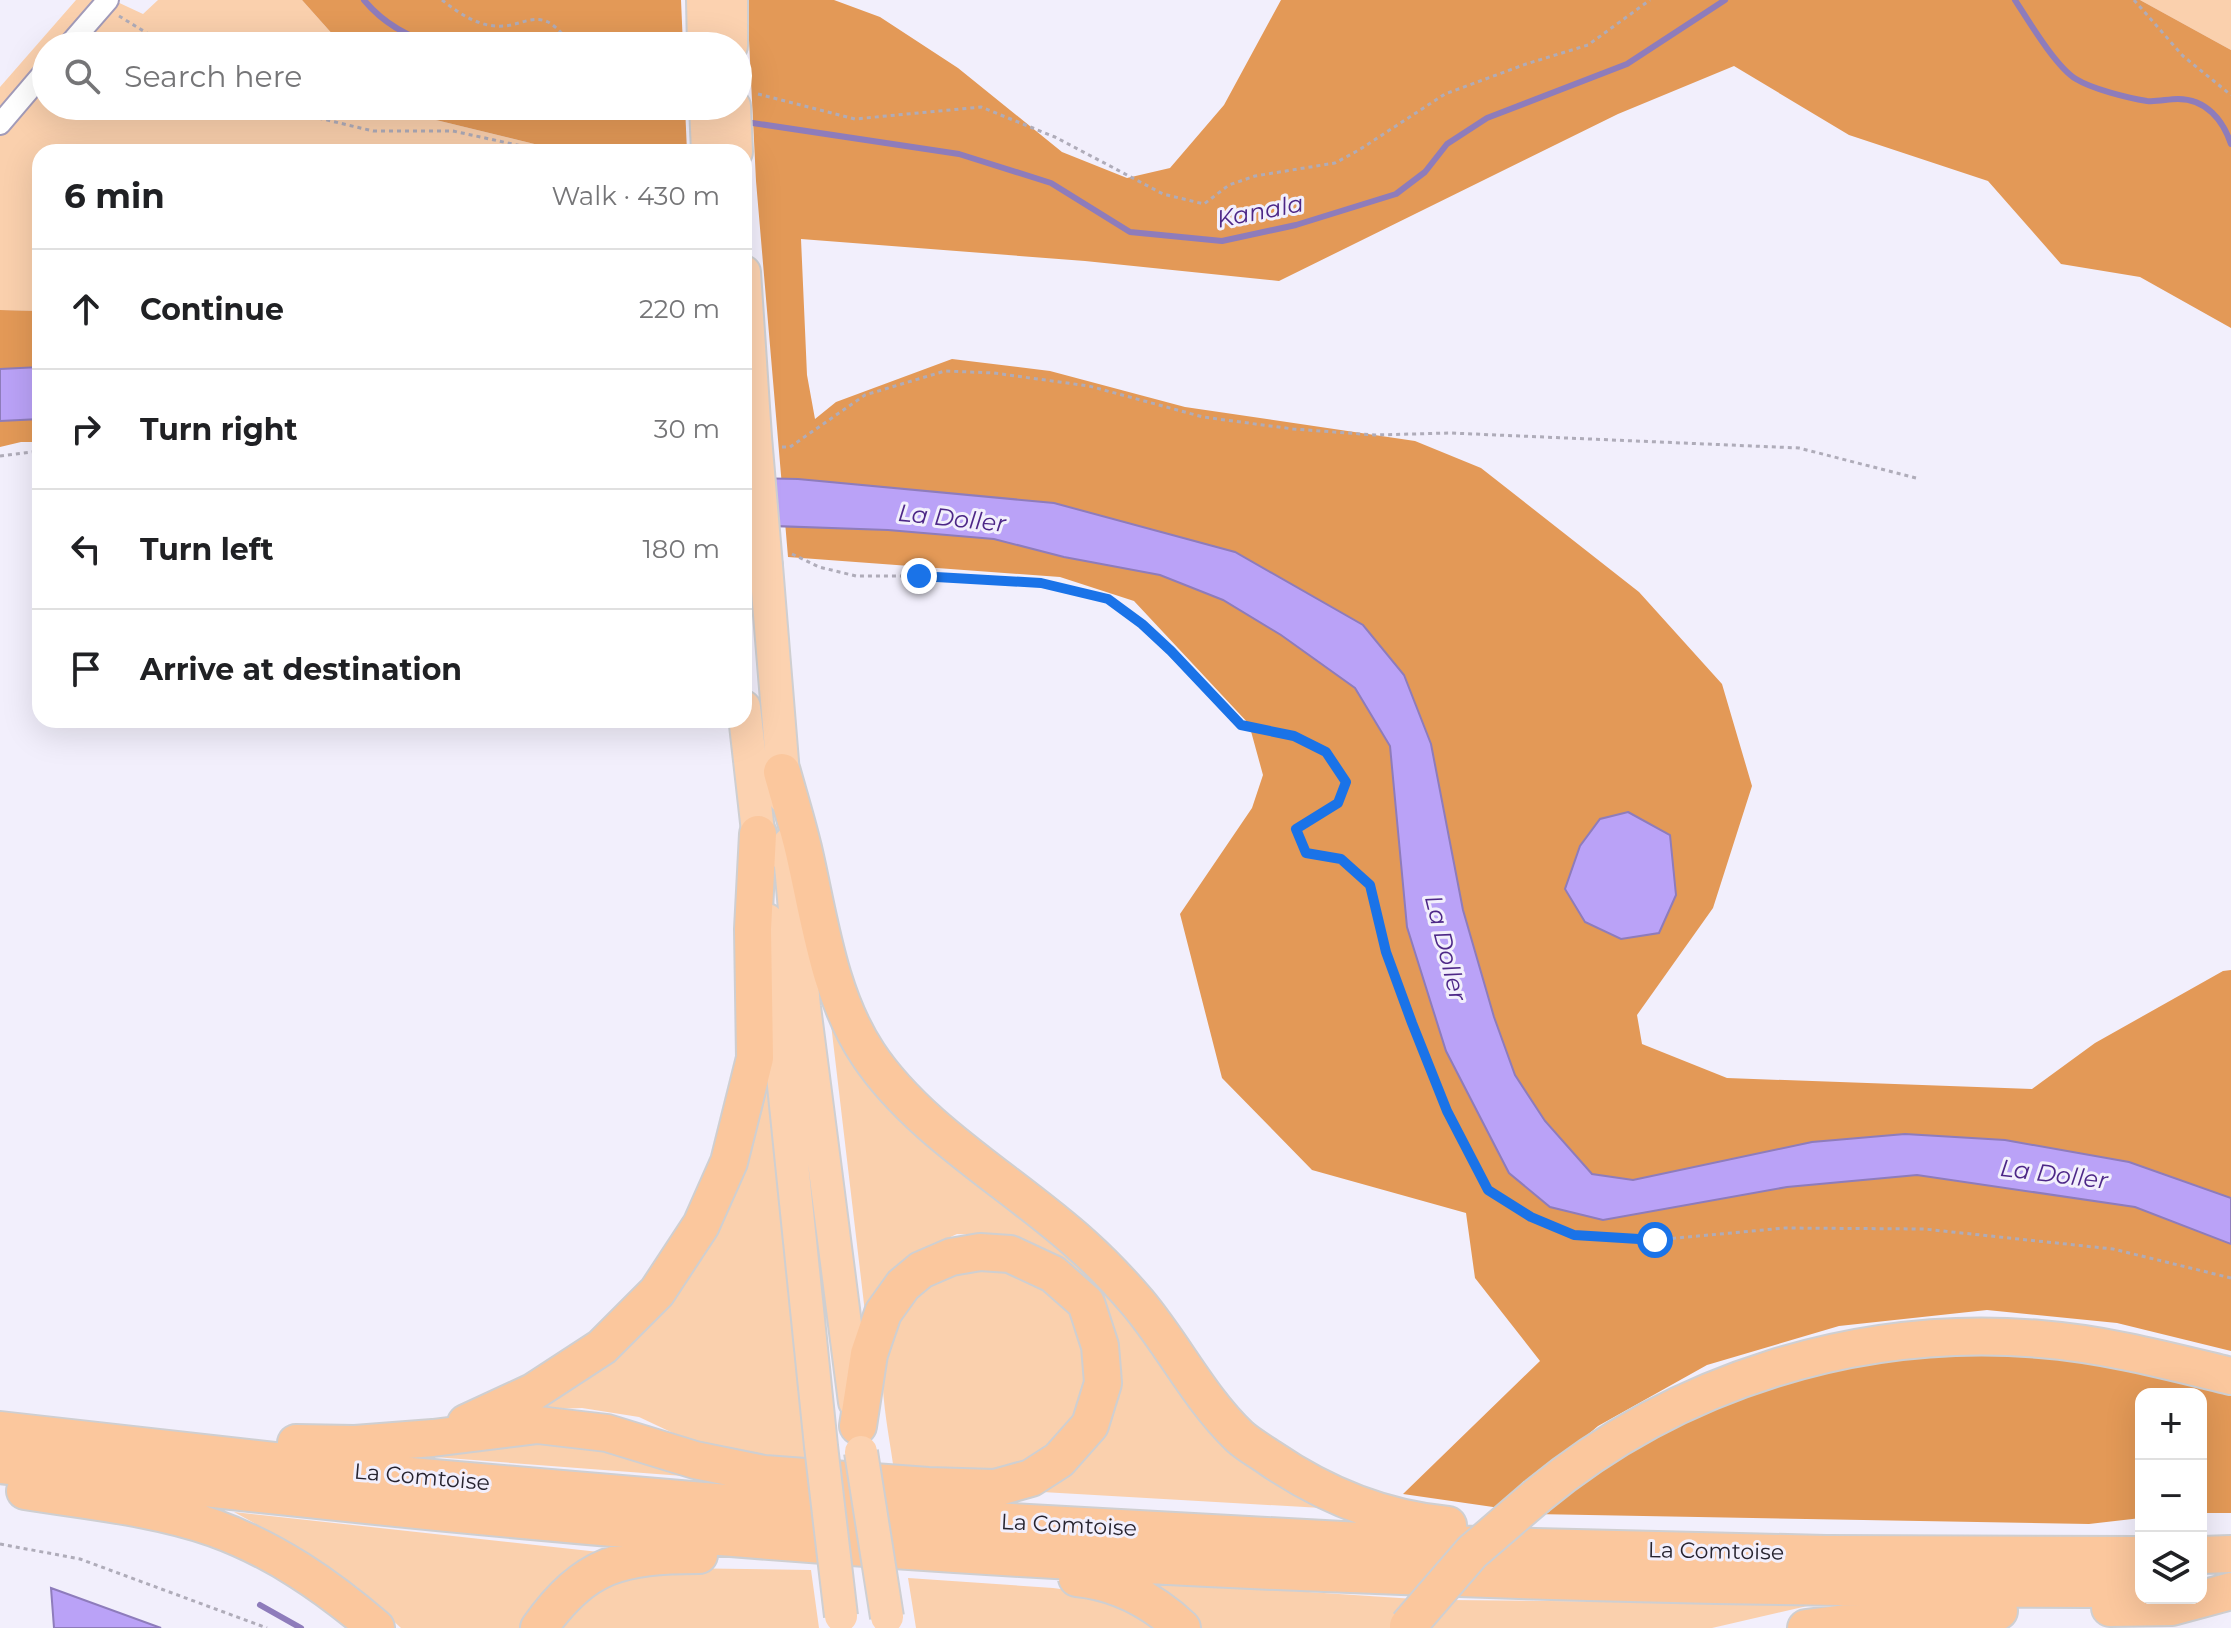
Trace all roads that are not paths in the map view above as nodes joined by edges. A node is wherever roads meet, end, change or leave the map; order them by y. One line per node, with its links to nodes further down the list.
1 (703, 0): 5 (highway)
2 (731, 0): 6 (highway)
3 (106, 3): 4 (street)
4 (80, 32)
5 (704, 32)
6 (731, 32)
7 (32, 86): 10 (street)
8 (707, 120): 11 (highway)
9 (739, 120): 12 (highway)
10 (0, 124)
11 (708, 144)
12 (737, 144)
13 (752, 337): 15 (highway, bridge)
14 (746, 728): 16 (highway)
15 (782, 772): 20 (highway); 25 (highway)
16 (758, 834): 19 (highway); 34 (highway, bridge)
17 (2231, 1376): 35 (highway, bridge)
18 (0, 1430): 21 (highway, La Comtoise)
19 (433, 1438): 20 (highway); 21 (highway)
20 (860, 1439): 33 (highway, bridge)
21 (175, 1450): 25 (highway, La Comtoise)
22 (0, 1465): 24 (highway, La Comtoise)
23 (0, 1487): 36 (highway)
24 (758, 1540): 29 (highway, La Comtoise); 37 (highway)
25 (1535, 1547): 27 (highway, La Comtoise)
26 (2231, 1554): 28 (highway)
27 (2135, 1555)
28 (2207, 1555)
29 (1020, 1558): 30 (highway, La Comtoise); 38 (highway)
30 (2135, 1589)
31 (2207, 1589): 32 (highway)
32 (2231, 1590): 39 (highway)
33 (888, 1623)
34 (841, 1624)
35 (1407, 1627)
36 (376, 1628)
37 (539, 1628)
38 (1182, 1628)
39 (1806, 1628)

